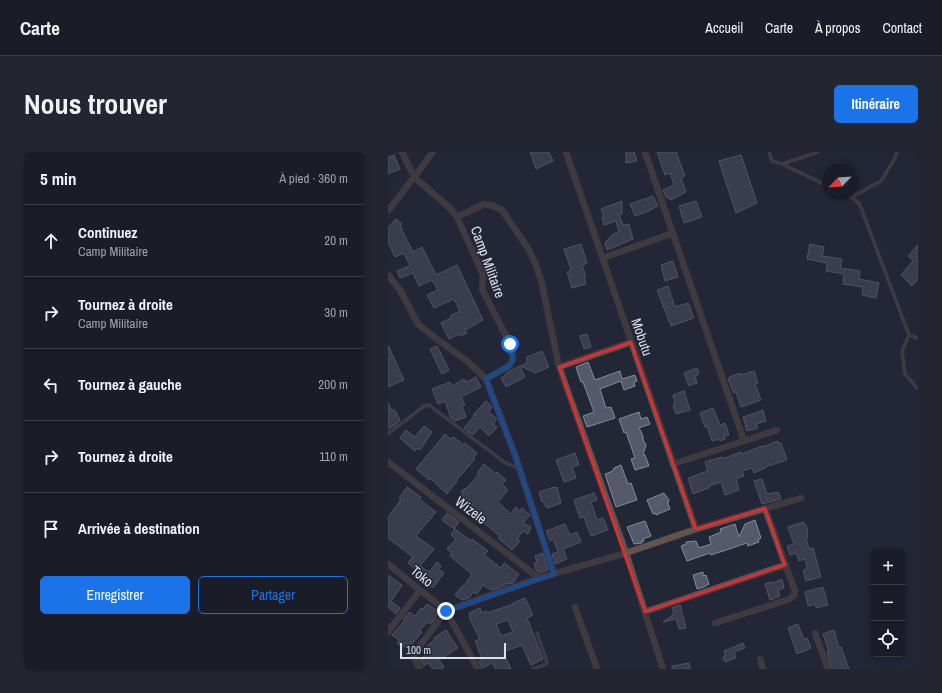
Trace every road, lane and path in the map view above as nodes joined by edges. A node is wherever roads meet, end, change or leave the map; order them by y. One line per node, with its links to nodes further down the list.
1 (402, 152): 9 (street)
2 (433, 152): 9 (street)
3 (566, 152): 16 (street, Mobutu)
4 (645, 152): 15 (street)
5 (769, 152): 8 (lane)
6 (818, 152): 8 (lane)
7 (897, 152): 11 (lane)
8 (782, 164): 10 (lane)
9 (414, 177): 13 (street); 14 (street, Camp Militaire)
10 (822, 183)
11 (858, 194)
12 (855, 200): 18 (lane)
13 (388, 210)
14 (457, 217): 21 (street); 22 (street, Camp Militaire)
15 (673, 233): 16 (street); 26 (street)
16 (603, 258): 20 (street, Mobutu)
17 (388, 275): 22 (street)
18 (909, 335): 19 (lane); 23 (lane)
19 (918, 338)
20 (631, 342): 21 (street); 28 (street, Mobutu)
21 (559, 367): 33 (street)
22 (486, 379): 29 (street)
23 (918, 389)
24 (777, 430): 26 (street)
25 (388, 434): 29 (lane)
26 (744, 441): 28 (street)
27 (388, 462): 37 (street, Wizele)
28 (672, 464): 32 (street, Mobutu)
29 (519, 469): 36 (street)
30 (801, 498): 31 (street)
31 (765, 508): 32 (street); 35 (street)
32 (696, 529): 33 (street)
33 (626, 552): 36 (street); 41 (street)
34 (388, 564): 38 (street, Toko)
35 (785, 565): 41 (street); 42 (street)
36 (554, 574): 37 (street)
37 (540, 578): 40 (street)
38 (420, 590): 40 (street, Toko); 43 (street)
39 (575, 607): 50 (street)
40 (446, 611): 47 (street); 48 (street, Toko)
41 (645, 612): 51 (street)
42 (715, 623)
43 (388, 632)
44 (537, 633): 49 (lane)
45 (815, 633): 53 (street)
46 (760, 659): 52 (street)
47 (420, 669)
48 (478, 669)
49 (533, 669)
50 (597, 669)
51 (663, 669)
52 (763, 669)
53 (828, 669)

